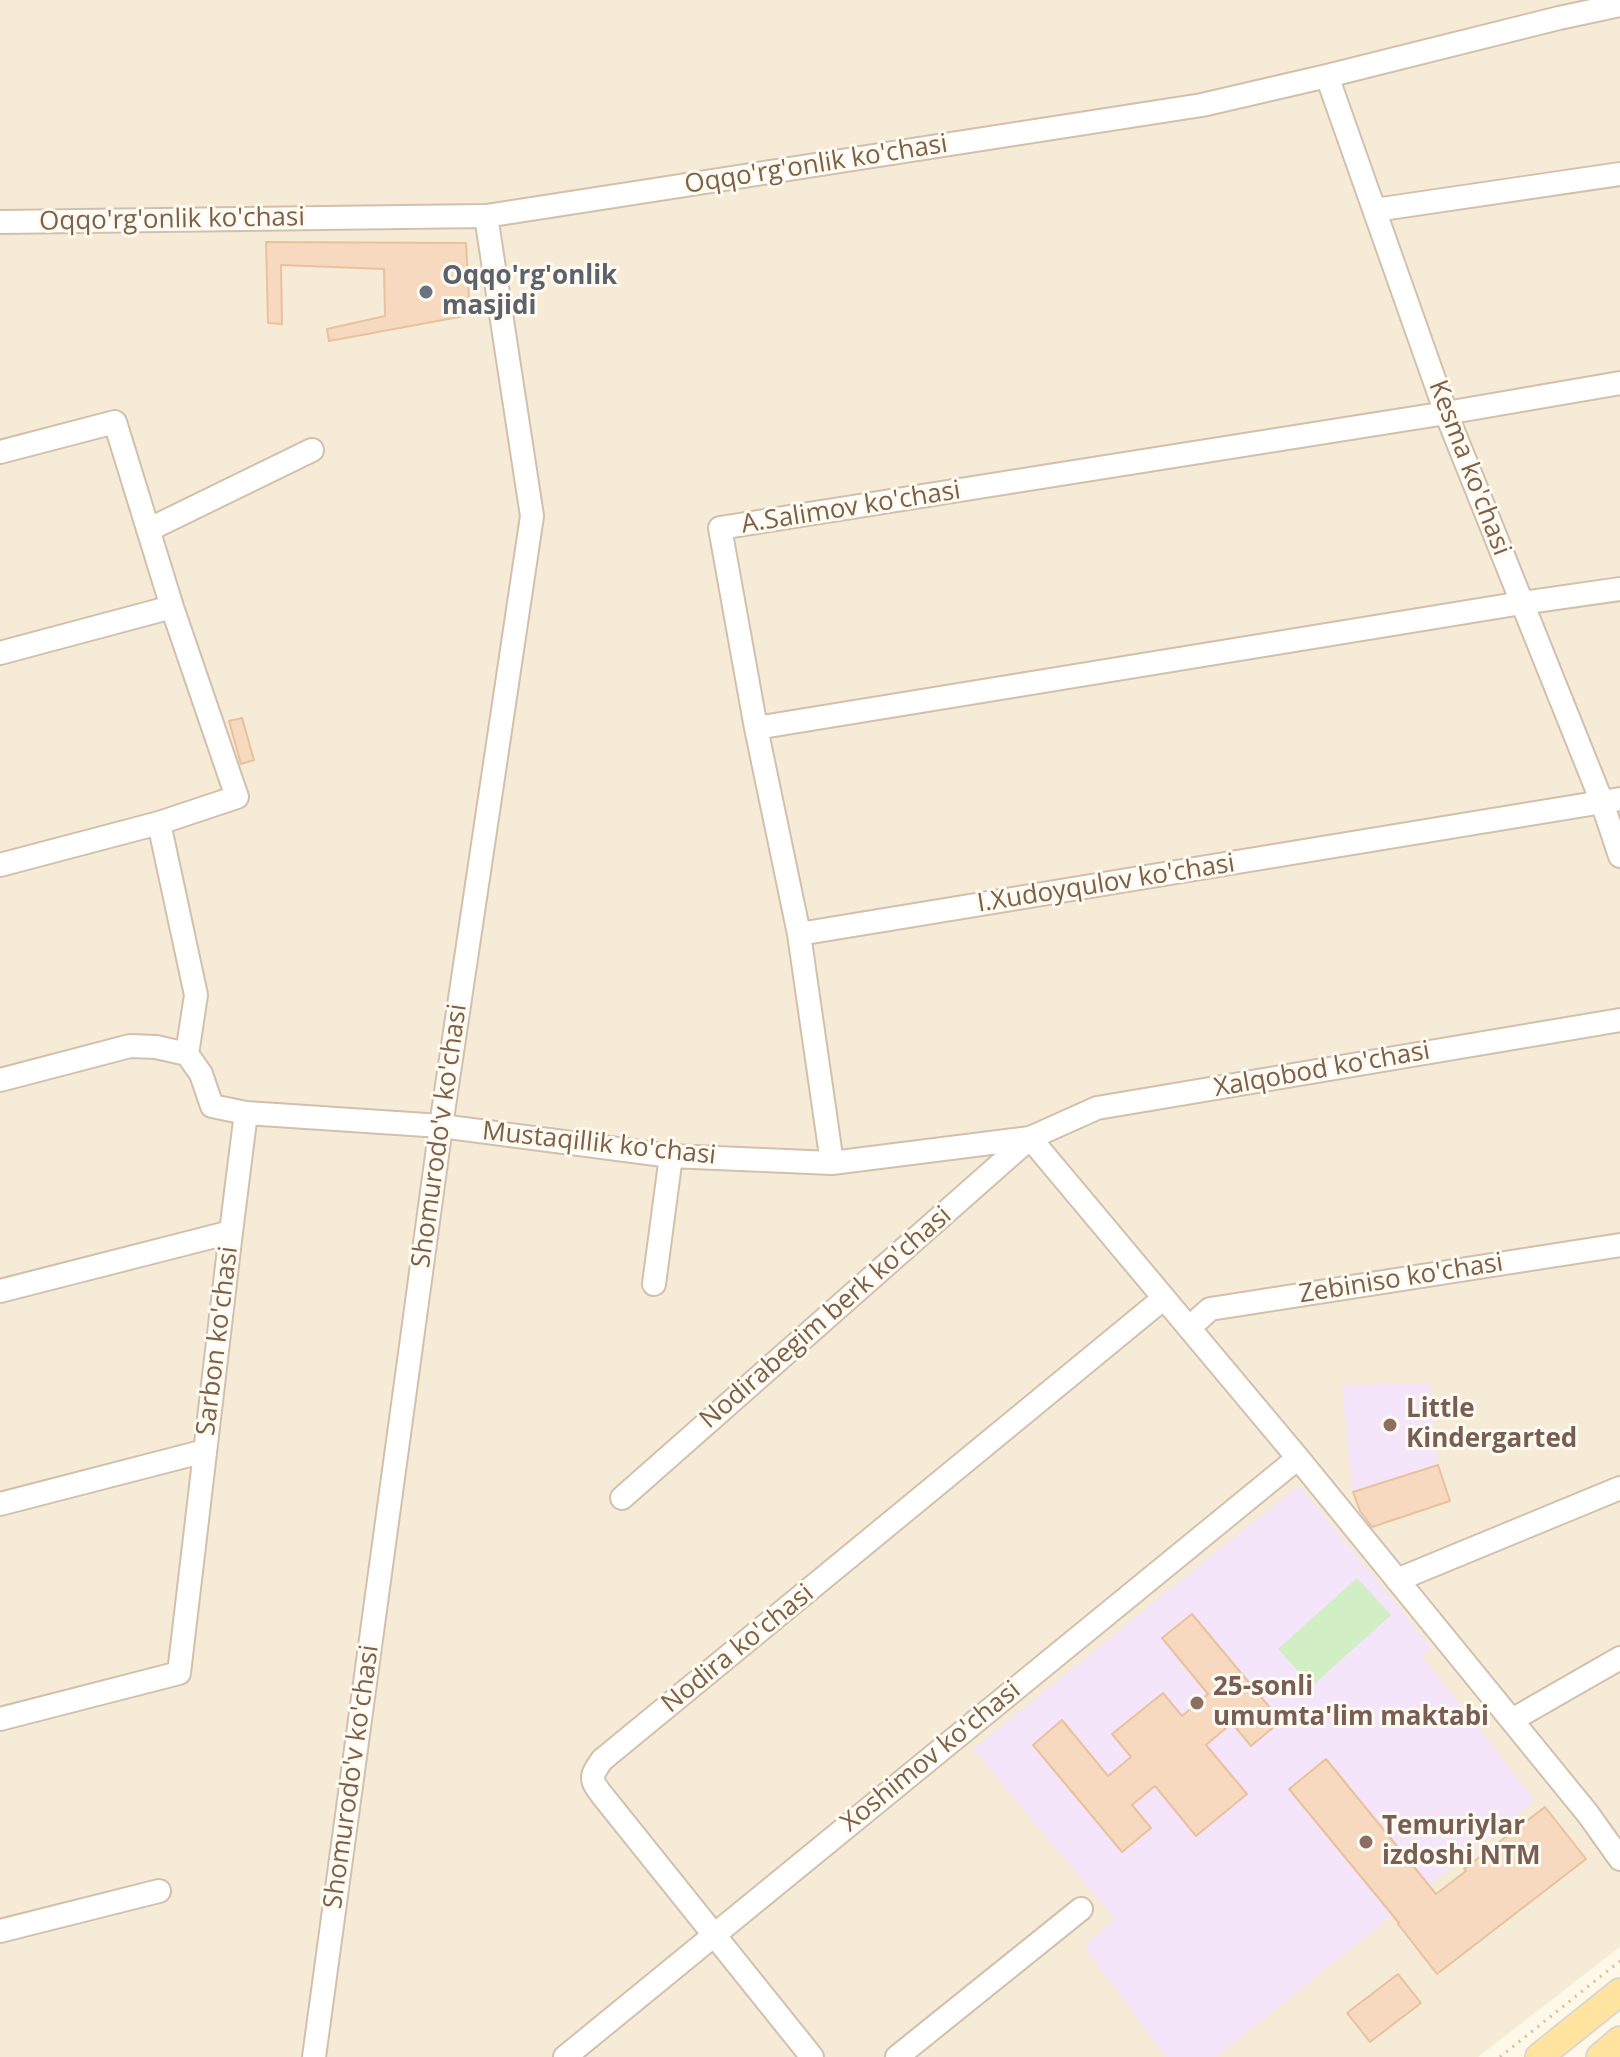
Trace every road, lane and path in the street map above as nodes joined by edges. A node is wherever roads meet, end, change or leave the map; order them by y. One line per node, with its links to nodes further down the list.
1 (1620, 5): 2 (street, Oqqo'rg'onlik ko'chasi)
2 (1560, 9): 3 (street, Oqqo'rg'onlik ko'chasi)
3 (1327, 76): 5 (street, Kesma ko'chasi); 6 (street, Oqqo'rg'onlik ko'chasi)
4 (1620, 174): 5 (street)
5 (1375, 210): 9 (street, Kesma ko'chasi)
6 (486, 216): 7 (street, Oqqo'rg'onlik ko'chasi); 27 (street, Shomurodo'v ko'chasi)
7 (0, 222)
8 (1620, 383): 9 (street, A.Salimov ko'chasi)
9 (1446, 413): 14 (street, Kesma ko'chasi); 17 (street, A.Salimov ko'chasi)
10 (312, 450): 12 (street)
11 (0, 452): 12 (street)
12 (148, 530): 15 (street)
13 (1620, 589): 14 (street)
14 (1522, 603): 17 (street); 18 (street, Kesma ko'chasi)
15 (172, 607): 16 (street); 19 (street)
16 (0, 653)
17 (756, 728): 22 (street)
18 (1611, 801): 20 (street, Kesma ko'chasi); 22 (street, I.Xudoyqulov ko'chasi)
19 (159, 823): 21 (street); 24 (street)
20 (1620, 856)
21 (0, 865)
22 (799, 934): 30 (street)
23 (1620, 1020): 28 (street, Xalqobod ko'chasi)
24 (187, 1054): 25 (street); 26 (street, Mustaqillik ko'chasi)
25 (0, 1080)
26 (246, 1113): 27 (street, Mustaqillik ko'chasi); 31 (street)
27 (441, 1126): 29 (street, Mustaqillik ko'chasi); 54 (street, Shomurodo'v ko'chasi)
28 (1030, 1138): 30 (street, Mustaqillik ko'chasi); 35 (street); 40 (street, Nodirabegim berk ko'chasi)
29 (671, 1156): 30 (street, Mustaqillik ko'chasi); 33 (street)
30 (832, 1163)
31 (231, 1232): 34 (street); 37 (street, Sarbon ko'chasi)
32 (1620, 1245): 36 (street, Zebiniso ko'chasi)
33 (654, 1284)
34 (0, 1291)
35 (1164, 1298): 36 (street); 50 (street, Nodira ko'chasi)
36 (1189, 1328): 38 (street)
37 (205, 1451): 41 (street, Sarbon ko'chasi); 44 (street, Sarbon ko'chasi)
38 (1298, 1458): 42 (street); 50 (street, Xoshimov ko'chasi)
39 (1620, 1488): 42 (street)
40 (622, 1498)
41 (0, 1504)
42 (1397, 1580): 45 (street)
43 (1620, 1658): 45 (street)
44 (0, 1719)
45 (1512, 1720): 46 (street)
46 (1620, 1859)
47 (159, 1891): 49 (street)
48 (1081, 1909): 57 (street)
49 (0, 1931)
50 (713, 1935): 55 (street, Xoshimov ko'chasi); 56 (street, Nodira ko'chasi)
51 (1620, 1961): 58 (path)
52 (1620, 1992): 59 (main road)
53 (1620, 2040): 60 (main road)
54 (314, 2057)
55 (565, 2057)
56 (812, 2057)
57 (897, 2057)
58 (1500, 2057)
59 (1539, 2057)
60 (1600, 2057)

